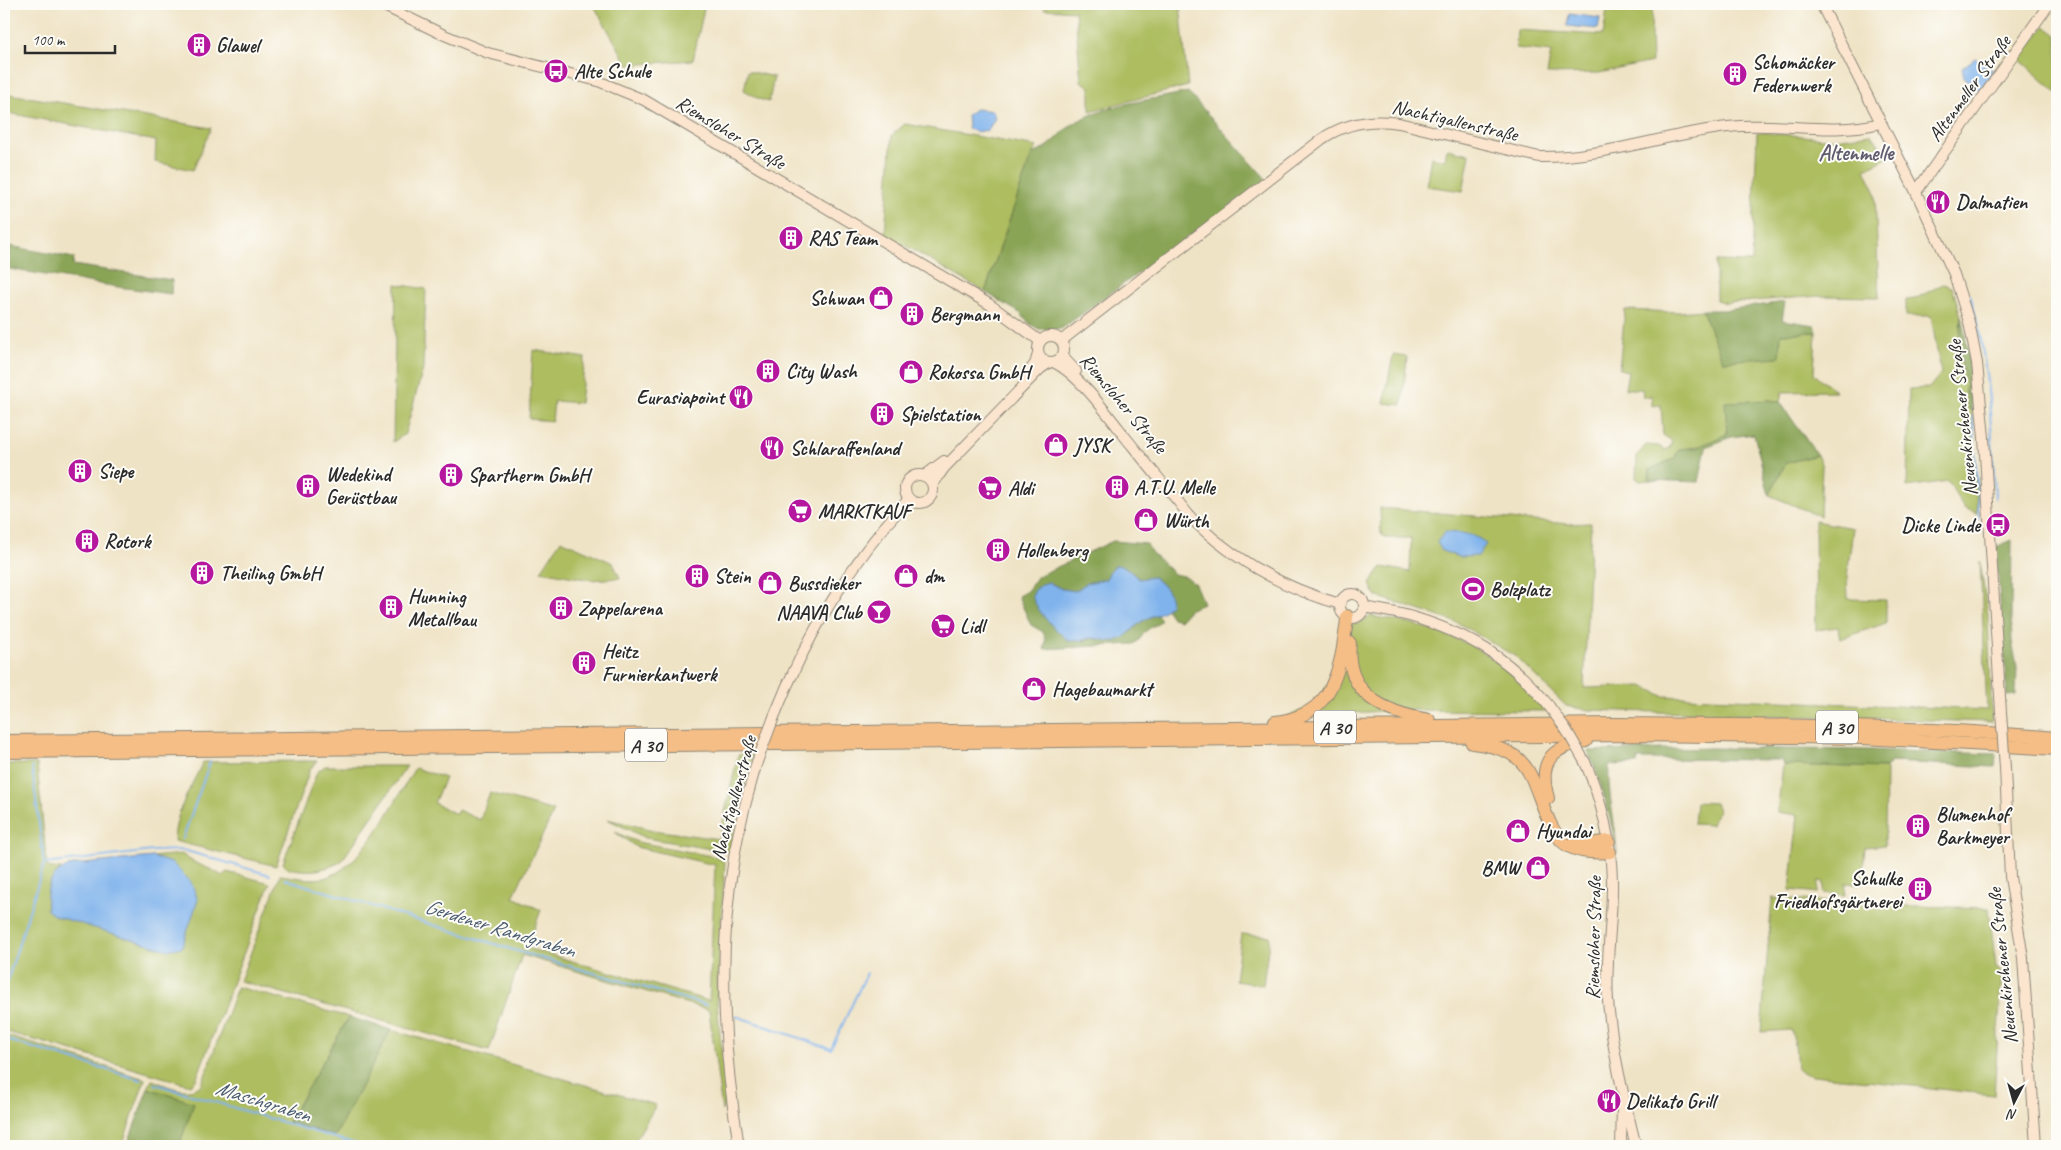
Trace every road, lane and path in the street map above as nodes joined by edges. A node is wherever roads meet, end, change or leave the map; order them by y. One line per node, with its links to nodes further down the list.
1 (380, 4): 6 (main road, Riemsloher Straße)
2 (1821, 4): 4 (main road, Neuenkirchener Straße)
3 (2049, 4): 5 (main road, Altenmeller Straße)
4 (1881, 123): 5 (main road, Neuenkirchener Straße); 7 (main road, Nachtigallenstraße)
5 (1916, 192): 31 (main road, Neuenkirchener Straße, bridge)
6 (1040, 341): 7 (main road); 8 (main road)
7 (1061, 341): 9 (main road)
8 (1038, 354): 10 (main road); 11 (main road)
9 (1062, 356): 10 (main road); 13 (main road, Riemsloher Straße)
10 (1051, 362): 12 (main road); 13 (main road, Riemsloher Straße)
11 (924, 476): 12 (main road); 14 (main road)
12 (933, 484): 14 (main road)
13 (1175, 497): 15 (main road, Riemsloher Straße)
14 (909, 499): 28 (main road, Nachtigallenstraße, bridge)
15 (1341, 602): 16 (main road); 17 (main road)
16 (1364, 606): 17 (main road); 26 (main road, Riemsloher Straße, bridge)
17 (1351, 617): 18 (highway); 19 (highway)
18 (1461, 725): 19 (highway, A 30); 22 (highway, A 30)
19 (1209, 729): 23 (highway, A 30)
20 (1633, 735): 21 (highway, A 30); 24 (highway, A 30); 26 (highway)
21 (1415, 737): 25 (highway, A 30); 26 (highway)
22 (2057, 738)
23 (4, 741)
24 (2057, 749)
25 (4, 752)
26 (1610, 847): 27 (main road, Riemsloher Straße)
27 (1622, 1094): 29 (main road); 30 (main road, Riemsloher Straße)
28 (739, 1146)
29 (1621, 1146)
30 (1636, 1146)
31 (2036, 1146)

